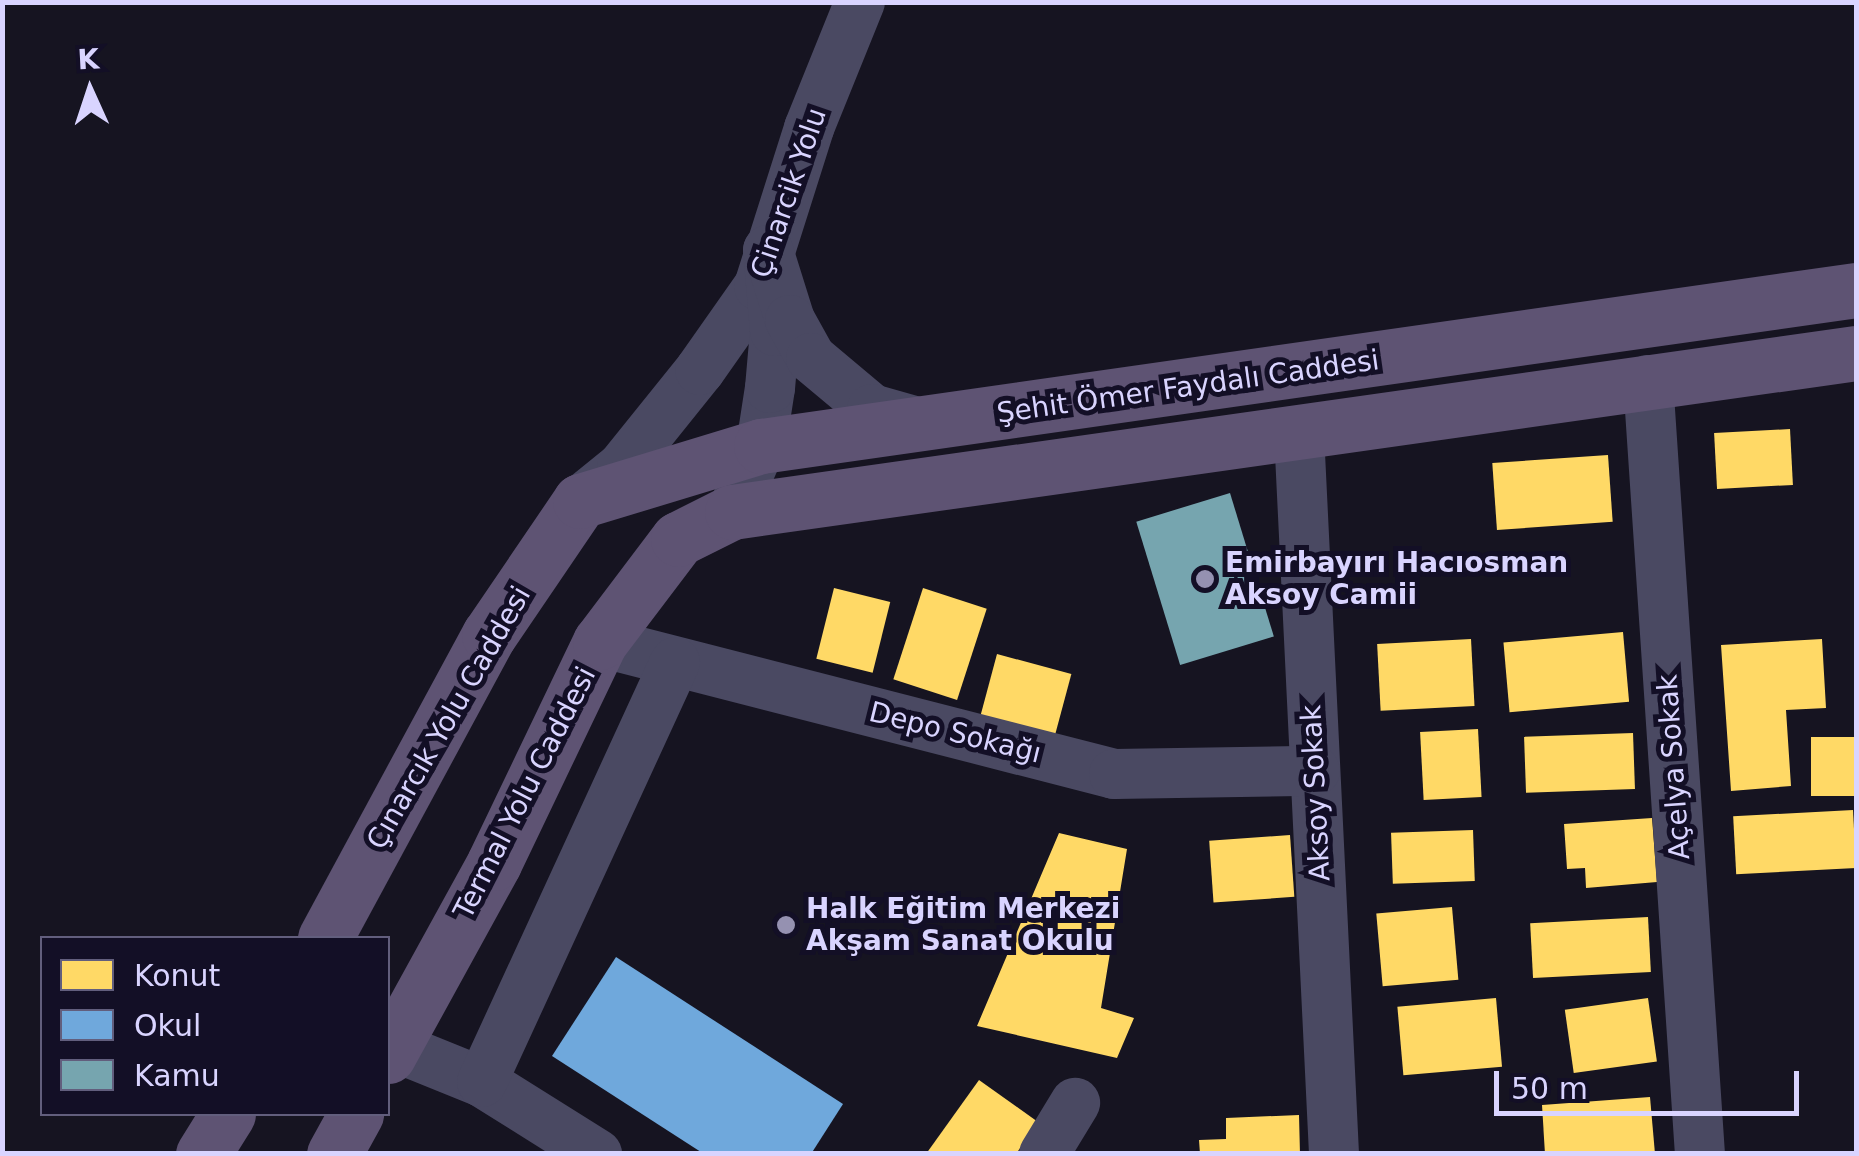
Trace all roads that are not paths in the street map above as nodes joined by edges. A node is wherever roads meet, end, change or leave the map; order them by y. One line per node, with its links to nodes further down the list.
1 (860, 2): 2 (street, Çinarcik Yolu)
2 (768, 250): 6 (street); 8 (street); 9 (street, Çinarcik Yolu)
3 (1856, 290): 6 (main road, Şehit Ömer Faydalı Caddesi)
4 (1856, 353): 5 (main road)
5 (1648, 380): 7 (main road); 25 (street, Açelya Sokak)
6 (925, 424): 8 (main road, Şehit Ömer Faydalı Caddesi)
7 (1299, 433): 10 (main road); 13 (street, Aksoy Sokak)
8 (761, 446): 9 (main road, Şehit Ömer Faydalı Caddesi); 10 (street)
9 (580, 501): 14 (main road, Çınarcık Yolu Caddesi)
10 (732, 512): 11 (main road, Termal Yolu Caddesi)
11 (600, 642): 12 (street, Depo Sokağı); 15 (main road, Termal Yolu Caddesi)
12 (675, 662): 13 (street, Depo Sokağı); 16 (street)
13 (1315, 771): 24 (street, Aksoy Sokak)
14 (325, 936)
15 (390, 1051): 16 (street)
16 (482, 1082): 22 (street)
17 (1075, 1103): 23 (street)
18 (227, 1116): 20 (main road)
19 (355, 1116): 21 (main road)
20 (203, 1154)
21 (334, 1154)
22 (598, 1154)
23 (1044, 1154)
24 (1334, 1154)
25 (1700, 1154)

